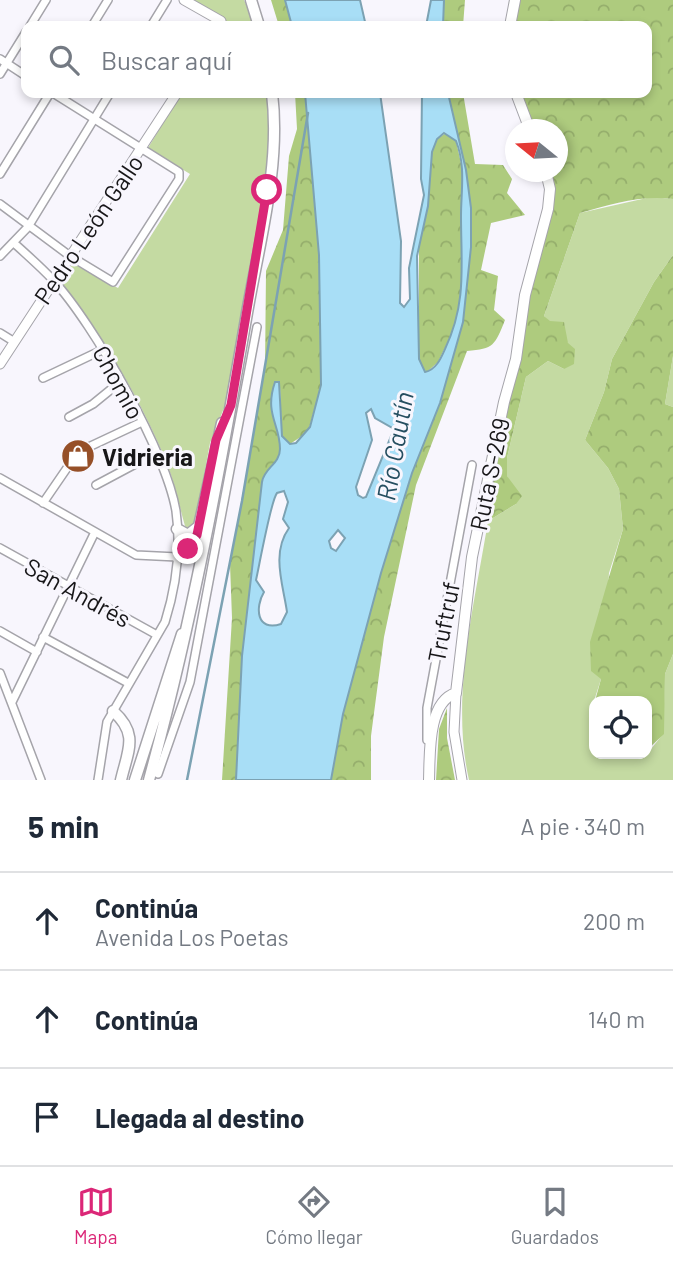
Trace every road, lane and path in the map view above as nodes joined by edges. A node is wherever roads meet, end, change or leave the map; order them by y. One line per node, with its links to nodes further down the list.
1 (46, 0): 7 (street)
2 (108, 0): 8 (street)
3 (167, 0): 9 (street)
4 (184, 0): 10 (street)
5 (251, 0): 11 (main road)
6 (515, 0): 12 (main road)
7 (33, 21)
8 (95, 21)
9 (154, 21)
10 (215, 21)
11 (258, 21)
12 (511, 21)
13 (21, 38): 14 (street)
14 (3, 61): 15 (street); 16 (street)
15 (21, 73)
16 (0, 74)
17 (48, 98): 26 (street)
18 (59, 98): 23 (street)
19 (107, 98): 23 (street)
20 (174, 98): 25 (street, Pedro León Gallo)
21 (272, 98): 41 (main road)
22 (518, 98): 24 (main road)
23 (94, 119): 25 (street); 29 (street)
24 (526, 119)
25 (141, 150): 31 (street, Pedro León Gallo); 31 (street)
26 (0, 174)
27 (549, 182): 62 (main road, Ruta S-269)
28 (0, 204): 29 (street)
29 (28, 227): 30 (street); 31 (street)
30 (14, 243): 32 (street); 33 (street, Chomio)
31 (70, 256): 33 (street, Pedro León Gallo)
32 (0, 257)
33 (54, 280): 36 (street, Pedro León Gallo); 37 (street, Chomio)
34 (257, 327): 66 (street)
35 (0, 333): 36 (street)
36 (13, 341): 38 (street, Pedro León Gallo)
37 (102, 350): 39 (street); 40 (street, Chomio)
38 (0, 364)
39 (43, 378)
40 (120, 382): 42 (street); 43 (street, Chomio)
41 (231, 405): 49 (main road); 55 (main road)
42 (69, 417)
43 (142, 422): 44 (street, Chomio); 48 (street)
44 (156, 453): 47 (street); 50 (street, Chomio)
45 (472, 465): 71 (street, Truftruf)
46 (0, 478): 48 (street)
47 (96, 485)
48 (43, 503): 51 (street)
49 (198, 527): 50 (main road); 53 (main road)
50 (177, 529): 53 (street, Chomio)
51 (94, 534): 53 (street); 54 (street)
52 (0, 548): 54 (street, San Andrés)
53 (177, 556): 57 (street, Chomio)
54 (68, 587): 57 (street, San Andrés); 58 (street)
55 (186, 625): 65 (main road); 66 (main road)
56 (0, 631): 59 (street)
57 (157, 635): 61 (street, Chomio)
58 (43, 637): 59 (street); 61 (street)
59 (37, 652): 63 (street)
60 (0, 673): 63 (street)
61 (128, 683): 64 (street, Chomio)
62 (456, 694): 71 (main road, Truftruf); 72 (street, Ruta S-269)
63 (12, 702): 67 (street)
64 (113, 711): 68 (street, Chomio); 69 (main road)
65 (152, 725): 69 (main road); 70 (main road)
66 (155, 778)
67 (41, 780)
68 (98, 780)
69 (122, 780)
70 (135, 780)
71 (429, 780)
72 (462, 780)

